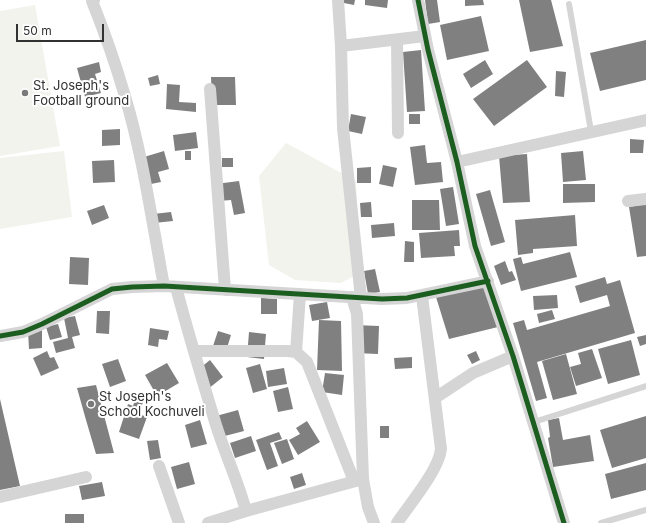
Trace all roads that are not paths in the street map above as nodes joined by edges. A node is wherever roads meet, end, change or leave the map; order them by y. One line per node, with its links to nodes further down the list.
1 (94, 0): 16 (street)
2 (338, 0): 7 (street)
3 (418, 0): 5 (street)
4 (569, 4): 10 (lane)
5 (425, 36): 6 (street); 12 (street)
6 (397, 40): 7 (street); 11 (street)
7 (341, 46): 20 (street)
8 (210, 89): 17 (street)
9 (646, 120): 10 (street)
10 (591, 131): 12 (street)
11 (398, 134)
12 (457, 162): 15 (street)
13 (646, 199): 14 (street)
14 (628, 201)
15 (488, 281): 19 (street); 24 (street)
16 (170, 287): 17 (street); 21 (street); 22 (street)
17 (225, 290): 18 (street)
18 (300, 294): 20 (street); 23 (street)
19 (422, 296): 20 (street); 26 (street)
20 (356, 297): 30 (street)
21 (0, 336)
22 (194, 351): 23 (street); 32 (street)
23 (296, 352): 30 (street)
24 (513, 356): 26 (street); 27 (street)
25 (646, 386): 27 (lane)
26 (435, 398): 37 (street)
27 (534, 422): 38 (street)
28 (159, 466): 34 (street)
29 (86, 477): 31 (street)
30 (358, 480): 32 (street); 36 (street)
31 (0, 497)
32 (246, 510): 35 (street)
33 (646, 510): 39 (lane)
34 (179, 523)
35 (208, 523)
36 (374, 523)
37 (397, 523)
38 (564, 523)
39 (601, 523)

